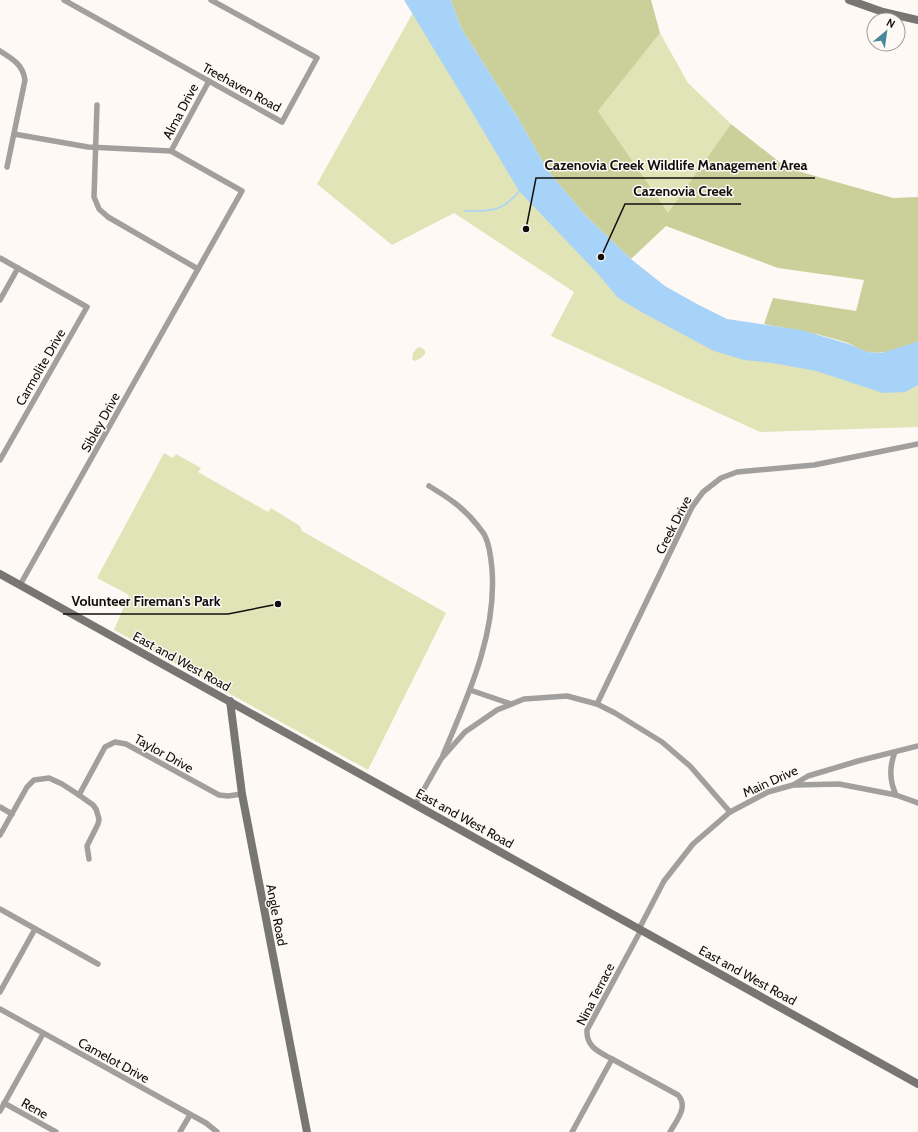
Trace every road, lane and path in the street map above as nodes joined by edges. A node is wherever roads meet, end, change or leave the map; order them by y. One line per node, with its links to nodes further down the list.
1 (64, 0): 6 (street, Treehaven Road)
2 (211, 0): 6 (street, Treehaven Road)
3 (849, 0): 4 (street)
4 (918, 20)
5 (0, 51): 8 (street)
6 (209, 81): 10 (street, Alma Drive)
7 (98, 105): 9 (street)
8 (14, 134): 9 (street); 11 (street)
9 (96, 147): 10 (street); 14 (street)
10 (171, 151): 14 (street, Sibley Drive)
11 (7, 167)
12 (0, 258): 13 (street)
13 (18, 268): 15 (street); 17 (street, Carmolite Drive)
14 (198, 269): 20 (street, Sibley Drive)
15 (0, 300)
16 (918, 444): 24 (street, Creek Drive)
17 (0, 460)
18 (429, 486): 21 (street)
19 (0, 574): 20 (street, East and West Road)
20 (20, 585): 22 (street, East and West Road)
21 (470, 690): 23 (street); 27 (street)
22 (230, 701): 29 (street, Angle Road); 33 (street, East and West Road)
23 (511, 704): 24 (street); 27 (street)
24 (596, 704): 35 (street)
25 (918, 746): 26 (street, Main Drive)
26 (895, 752): 28 (street, Main Drive); 31 (street)
27 (441, 759): 33 (street)
28 (792, 785): 31 (street); 35 (street, Main Drive)
29 (242, 794): 30 (street, Taylor Drive); 54 (street, Angle Road)
30 (79, 795): 36 (street); 38 (street)
31 (896, 795): 32 (street)
32 (918, 803)
33 (415, 805): 41 (street, East and West Road)
34 (0, 807): 36 (street)
35 (730, 812): 41 (street, Main Drive)
36 (12, 814): 37 (street)
37 (0, 835)
38 (89, 859)
39 (0, 909): 40 (street)
40 (35, 929): 42 (street); 43 (street)
41 (640, 929): 46 (street, Nina Terrace); 47 (street, East and West Road)
42 (98, 964)
43 (0, 992)
44 (0, 1010): 45 (street, Camelot Drive)
45 (43, 1034): 48 (street); 50 (street, Camelot Drive)
46 (612, 1059): 55 (street); 56 (street, Nina Terrace)
47 (918, 1084)
48 (4, 1104): 49 (street); 51 (street, Rene)
49 (0, 1111)
50 (190, 1115): 52 (street); 53 (street, Camelot Drive)
51 (56, 1132)
52 (180, 1132)
53 (217, 1132)
54 (307, 1132)
55 (572, 1132)
56 (670, 1132)

